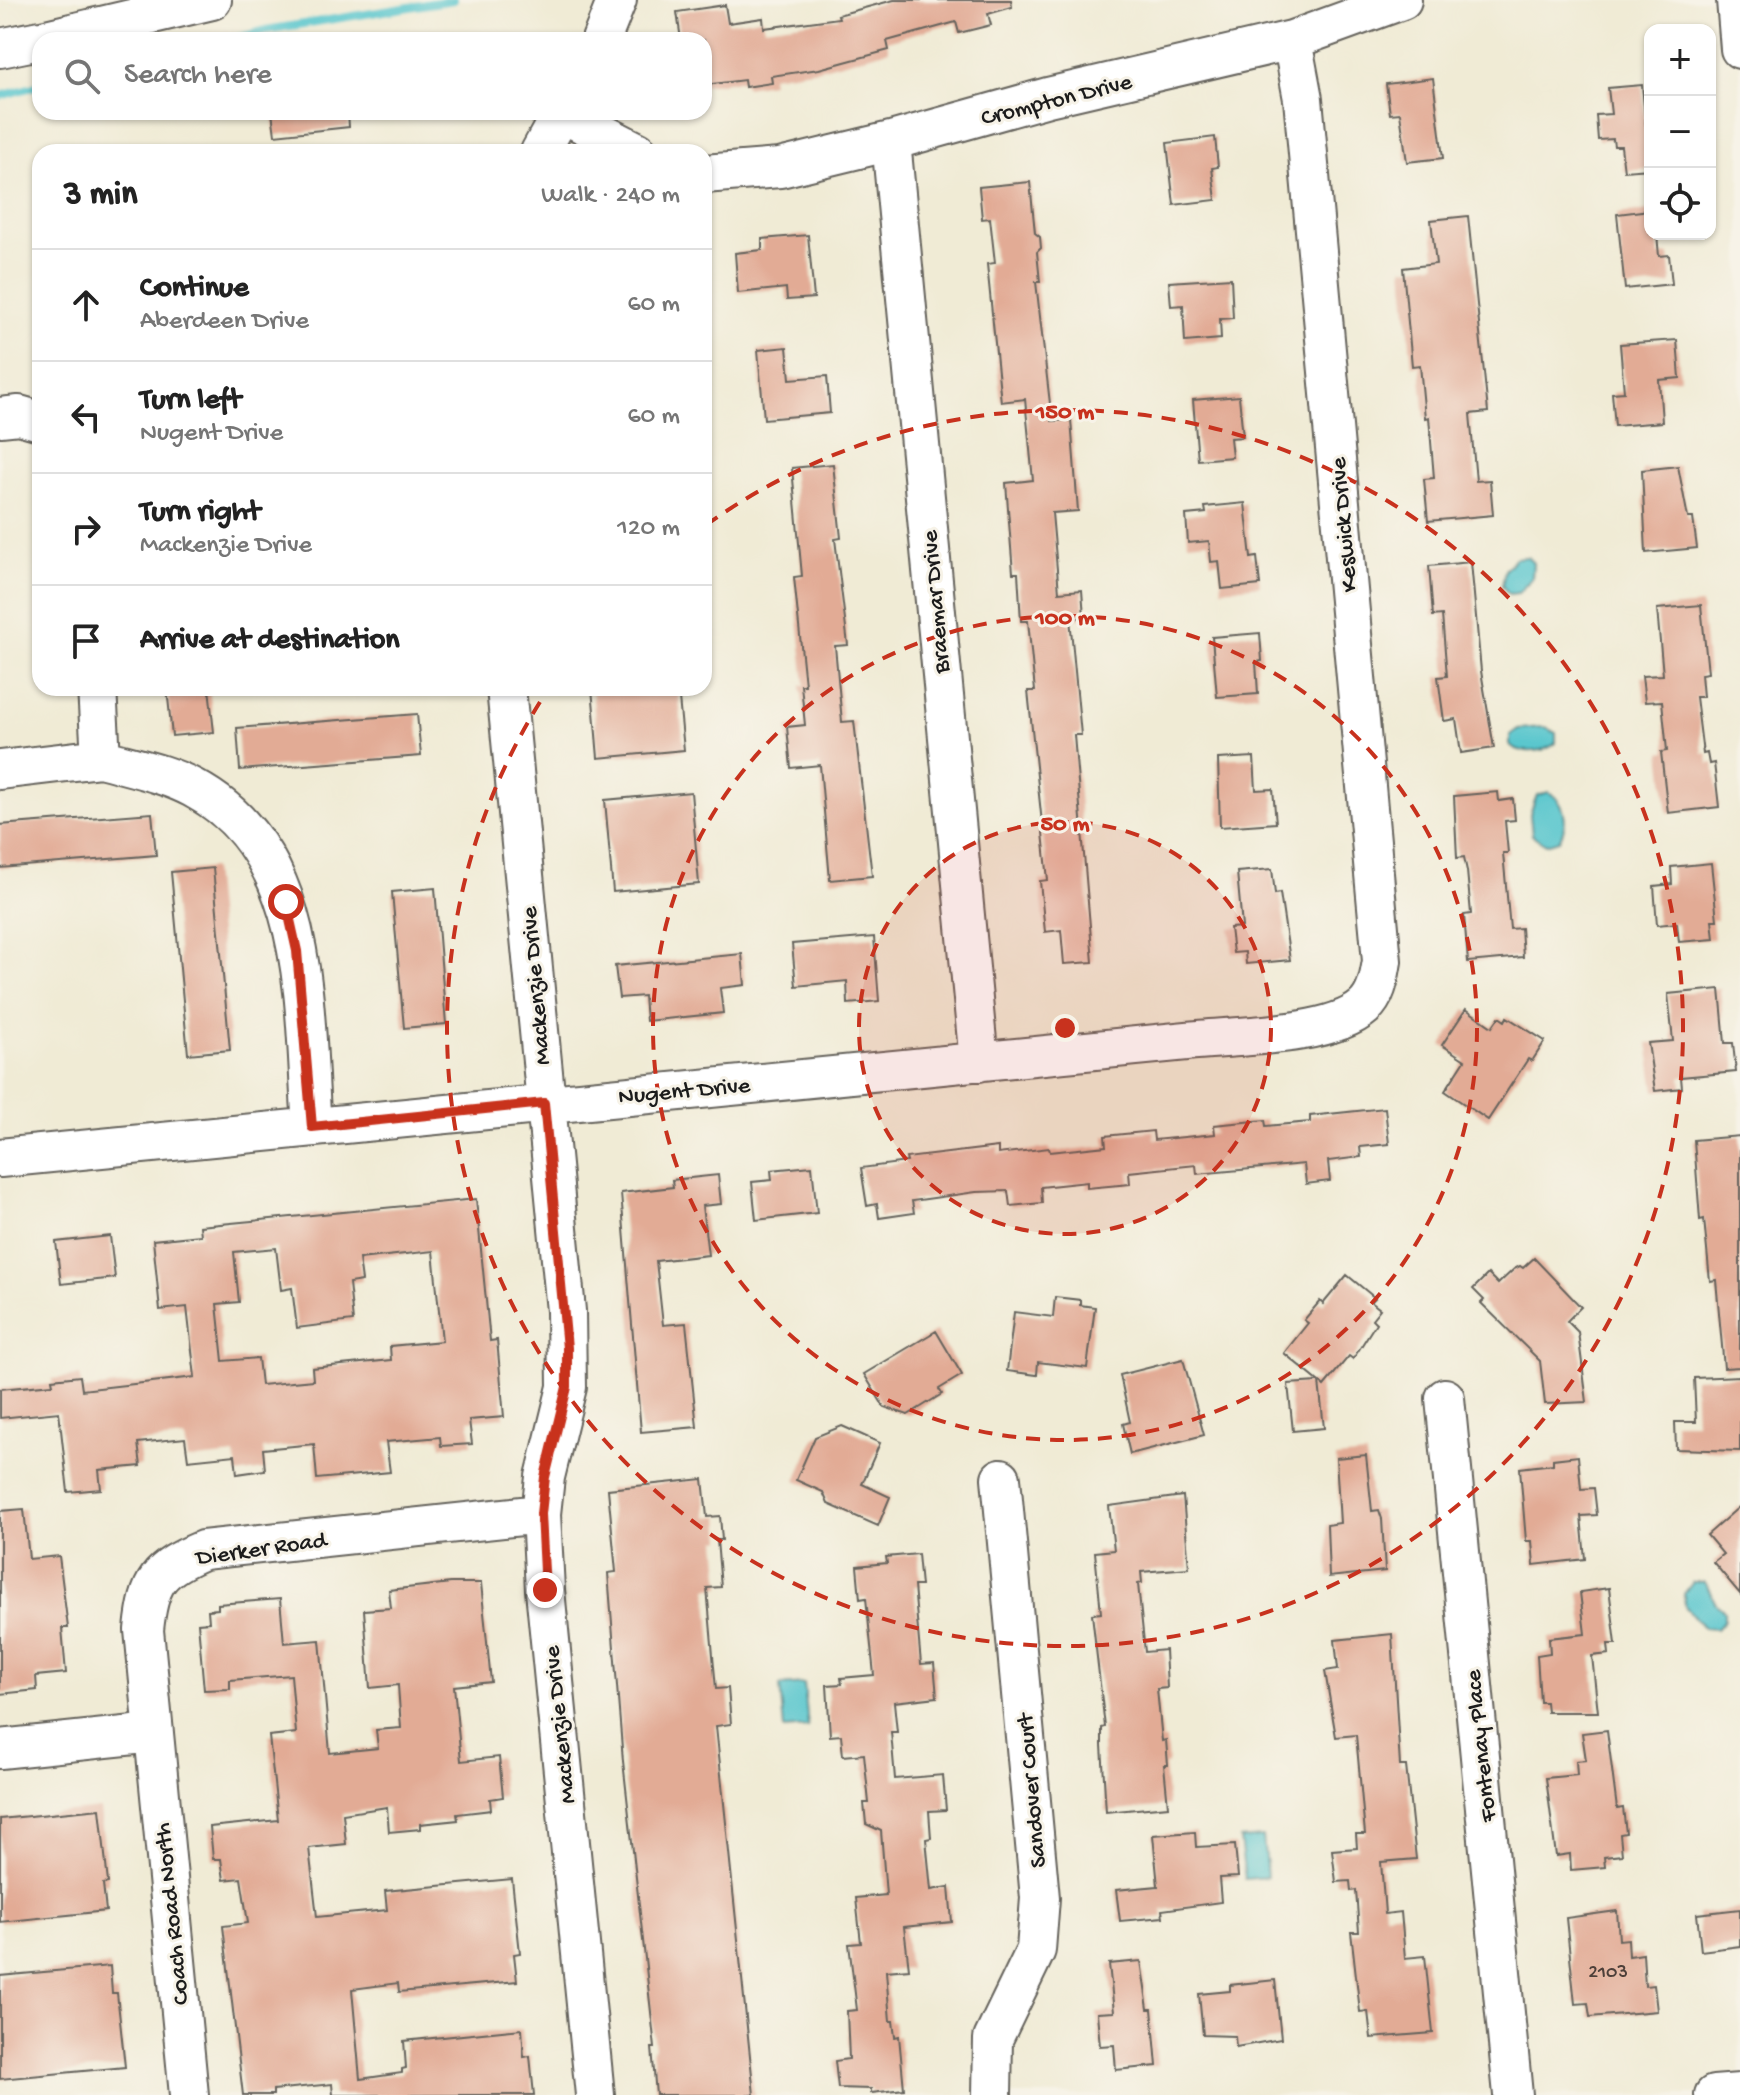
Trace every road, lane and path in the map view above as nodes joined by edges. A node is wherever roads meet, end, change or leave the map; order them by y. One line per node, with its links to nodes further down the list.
1 (212, 0): 5 (street)
2 (617, 0): 6 (street)
3 (1402, 0): 7 (street, Crompton Drive)
4 (1736, 0): 10 (street)
5 (75, 32)
6 (604, 32)
7 (1292, 40): 13 (street, Crompton Drive); 23 (street, Keswick Drive)
8 (32, 42): 9 (street)
9 (0, 48)
10 (1740, 49)
11 (558, 120): 14 (street)
12 (577, 120): 15 (street)
13 (891, 141): 16 (street, Crompton Drive); 24 (street, Braemar Drive)
14 (544, 144)
15 (623, 144)
16 (712, 173)
17 (0, 417): 18 (street)
18 (32, 419)
19 (97, 696): 21 (street)
20 (507, 696): 25 (street, Mackenzie Drive)
21 (101, 758): 22 (street); 26 (street)
22 (0, 770)
23 (1364, 1007): 24 (street, Nugent Drive)
24 (979, 1062): 25 (street, Nugent Drive)
25 (544, 1103): 26 (street, Nugent Drive); 30 (street, Mackenzie Drive)
26 (312, 1127): 27 (street, Nugent Drive)
27 (0, 1158)
28 (1445, 1398): 37 (street, Fontenay Place)
29 (1001, 1478): 36 (street, Sandover Court)
30 (541, 1514): 31 (street, Dierker Road); 35 (street, Mackenzie Drive)
31 (154, 1733): 32 (street); 34 (street, Coach Road North)
32 (0, 1749)
33 (1740, 2093): 38 (street)
34 (189, 2095)
35 (595, 2095)
36 (992, 2095)
37 (1513, 2095)
38 (1714, 2095)

